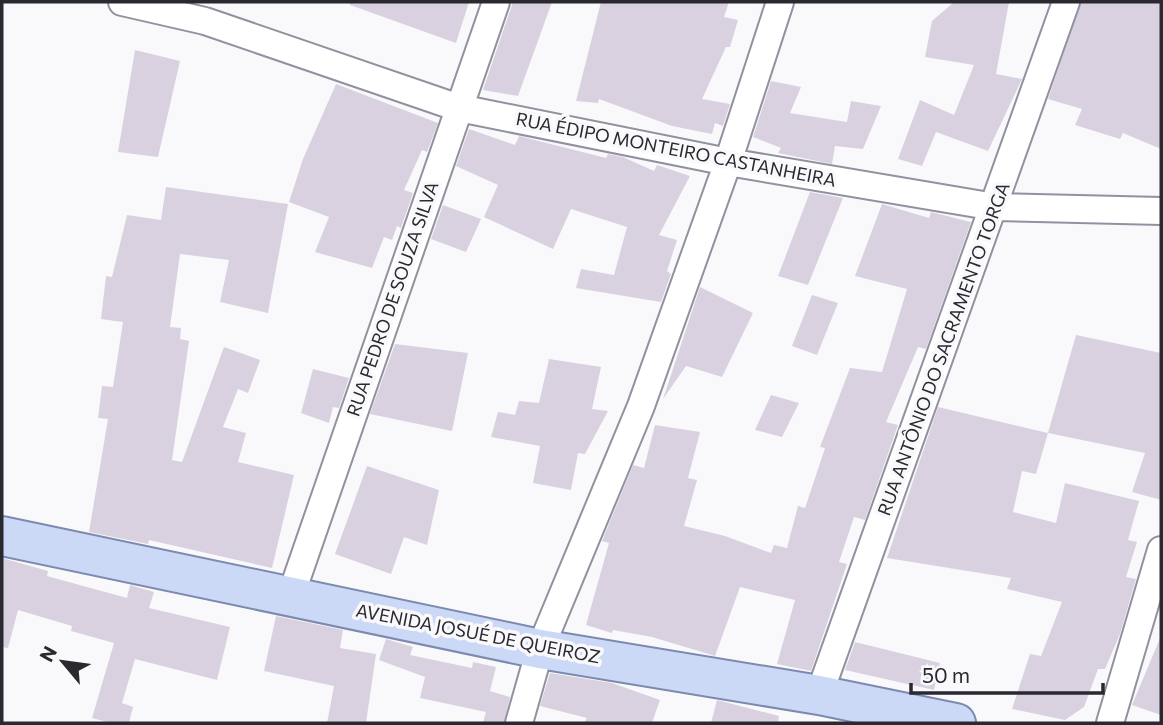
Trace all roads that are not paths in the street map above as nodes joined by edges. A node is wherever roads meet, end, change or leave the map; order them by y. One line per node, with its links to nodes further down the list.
1 (122, 2): 5 (street, RUA ÉDIPO MONTEIRO CASTANHEIRA)
2 (496, 2): 6 (street, RUA PEDRO DE SOUZA SILVA)
3 (780, 2): 7 (street)
4 (1066, 2): 8 (street, RUA ANTÔNIO DO SACRAMENTO TORGA)
5 (207, 11): 6 (street, RUA ÉDIPO MONTEIRO CASTANHEIRA)
6 (459, 108): 7 (street, RUA ÉDIPO MONTEIRO CASTANHEIRA); 12 (street, RUA PEDRO DE SOUZA SILVA)
7 (728, 162): 8 (street, RUA ÉDIPO MONTEIRO CASTANHEIRA); 13 (street)
8 (995, 207): 9 (street, RUA ÉDIPO MONTEIRO CASTANHEIRA); 14 (street, RUA ANTÔNIO DO SACRAMENTO TORGA)
9 (1161, 211)
10 (2, 536): 12 (main road, AVENIDA JOSUÉ DE QUEIROZ)
11 (1161, 550): 17 (street)
12 (291, 595): 13 (main road, AVENIDA JOSUÉ DE QUEIROZ)
13 (540, 649): 14 (main road, AVENIDA JOSUÉ DE QUEIROZ); 16 (street)
14 (820, 695): 15 (main road, AVENIDA JOSUÉ DE QUEIROZ)
15 (943, 722)
16 (520, 723)
17 (1110, 723)

